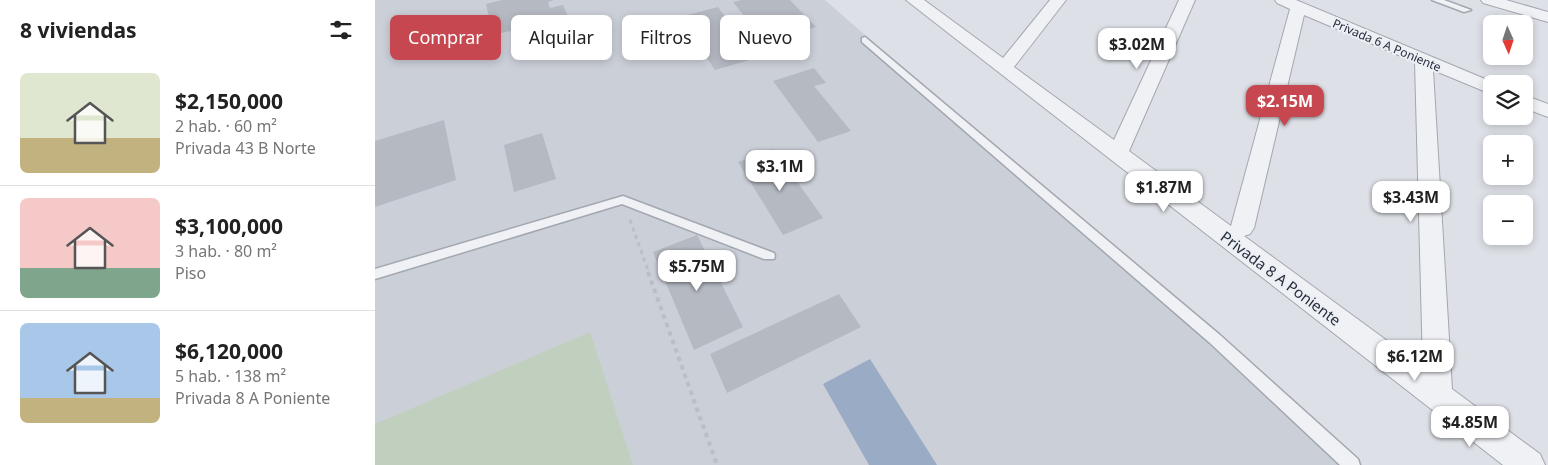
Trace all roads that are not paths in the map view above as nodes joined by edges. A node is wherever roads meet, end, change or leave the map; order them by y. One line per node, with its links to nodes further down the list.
1 (1057, 0): 11 (street)
2 (1187, 0): 15 (street)
3 (1436, 0): 7 (lane)
4 (1489, 0): 8 (street)
5 (925, 3): 11 (street, Privada 8 A Poniente)
6 (1290, 3): 10 (street, Privada 6 A Poniente); 16 (street)
7 (1467, 10)
8 (1548, 17)
9 (865, 40): 20 (lane)
10 (1424, 61): 12 (street, Privada 6 A Poniente); 19 (street)
11 (1003, 68): 15 (street, Privada 8 A Poniente)
12 (1483, 85)
13 (1533, 105): 14 (street)
14 (1548, 111)
15 (1118, 153): 19 (street, Privada 8 A Poniente)
16 (1241, 228)
17 (769, 256): 18 (lane)
18 (375, 274)
19 (1438, 394): 21 (street, Privada 8 A Poniente)
20 (1352, 465)
21 (1529, 465)

